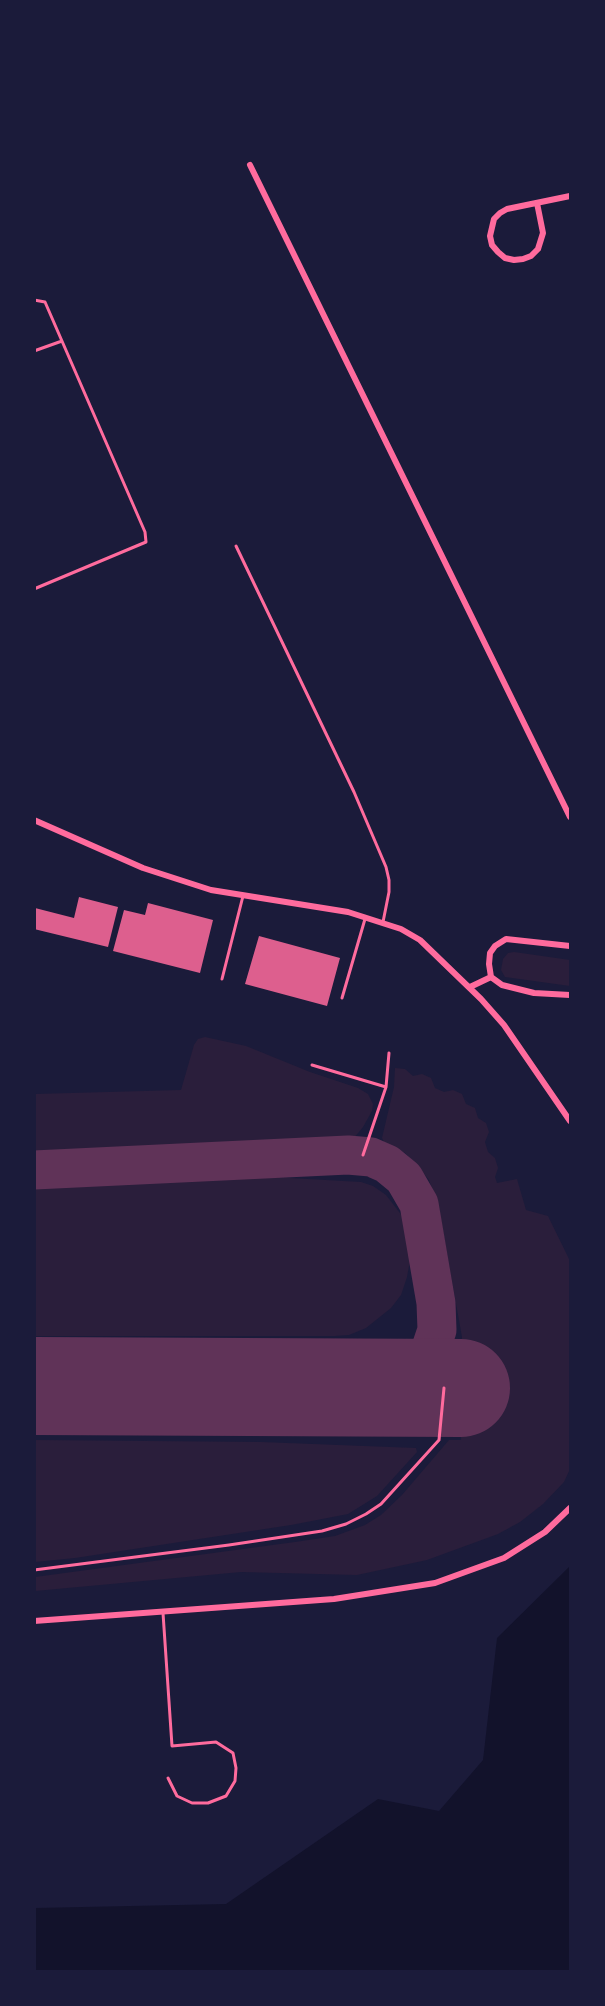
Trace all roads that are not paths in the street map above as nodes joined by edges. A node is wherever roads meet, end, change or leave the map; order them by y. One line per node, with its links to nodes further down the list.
1 (250, 165): 9 (street)
2 (570, 196): 3 (street)
3 (537, 203): 3 (street)
4 (34, 300): 5 (lane)
5 (62, 341): 6 (lane); 8 (lane)
6 (34, 351)
7 (236, 546): 13 (lane)
8 (34, 589)
9 (570, 817)
10 (34, 820): 11 (street)
11 (243, 896): 12 (street); 16 (lane)
12 (366, 917): 13 (street); 19 (lane)
13 (383, 922): 17 (street)
14 (570, 946): 15 (street)
15 (491, 977): 17 (street); 18 (street)
16 (222, 979)
17 (470, 987): 23 (street)
18 (570, 995)
19 (342, 998)
20 (389, 1053): 22 (lane)
21 (312, 1065): 22 (lane)
22 (386, 1087): 24 (lane)
23 (570, 1121)
24 (363, 1155)
25 (444, 1388): 27 (lane)
26 (570, 1508): 28 (street)
27 (34, 1570)
28 (162, 1611): 29 (street); 30 (lane)
29 (34, 1621)
30 (168, 1778)

